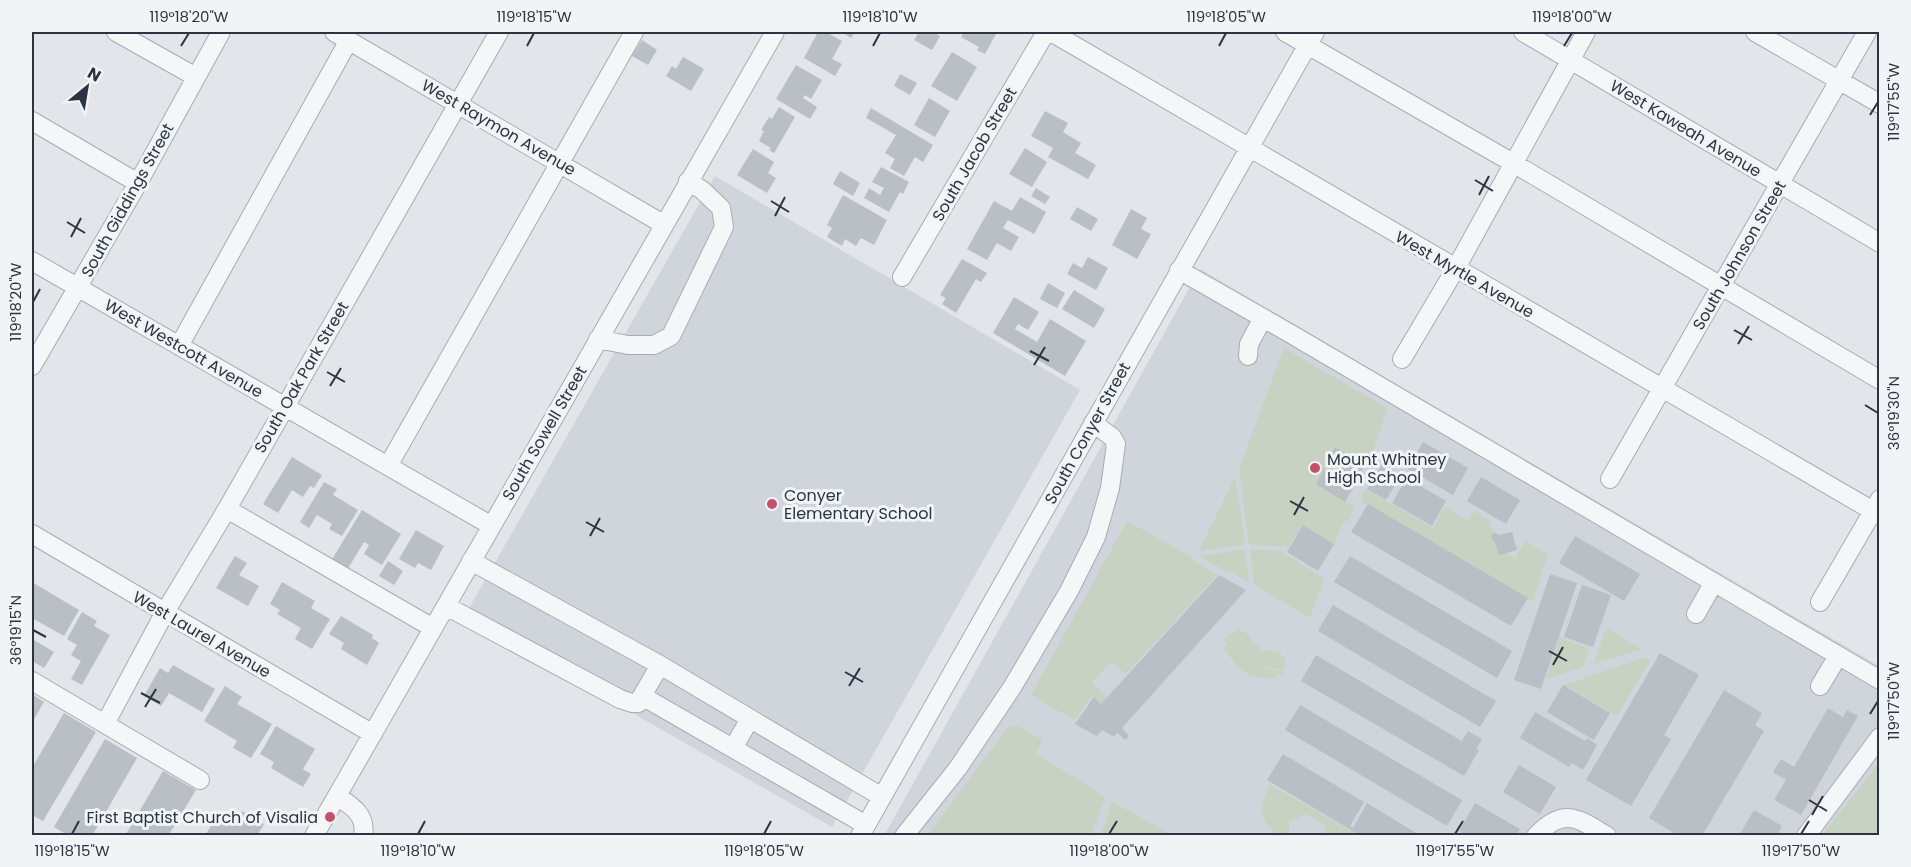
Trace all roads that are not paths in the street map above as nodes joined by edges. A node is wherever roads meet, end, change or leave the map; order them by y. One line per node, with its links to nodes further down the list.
1 (116, 32): 15 (street)
2 (221, 32): 15 (street, South Giddings Street)
3 (499, 32): 17 (street, South Oak Park Street)
4 (634, 32): 21 (street)
5 (775, 32): 23 (street, South Sowell Street)
6 (1049, 32): 20 (street, West Myrtle Avenue); 31 (street, South Jacob Street)
7 (1285, 32): 13 (street)
8 (1523, 32): 14 (street, West Kaweah Avenue)
9 (1586, 32): 14 (street)
10 (1755, 32): 16 (street)
11 (1867, 32): 16 (street, South Johnson Street)
12 (341, 36): 17 (street, West Raymon Avenue); 36 (street)
13 (1311, 38): 20 (street, South Conyer Street); 22 (street)
14 (1570, 59): 22 (street); 25 (street, West Kaweah Avenue)
15 (196, 77): 24 (street, South Giddings Street)
16 (1839, 81): 18 (street); 25 (street, South Johnson Street)
17 (459, 103): 21 (street, West Raymon Avenue); 42 (street, South Oak Park Street)
18 (1880, 105)
19 (32, 121): 24 (street)
20 (1249, 148): 29 (street, West Myrtle Avenue); 30 (street, South Conyer Street)
21 (560, 163): 26 (street, West Raymon Avenue); 44 (street)
22 (1513, 163): 29 (street); 32 (street)
23 (688, 181): 26 (street, South Sowell Street); 35 (street)
24 (138, 183): 33 (street, South Giddings Street)
25 (1779, 184): 27 (street, West Kaweah Avenue); 32 (street, South Johnson Street)
26 (663, 224): 35 (street, South Sowell Street)
27 (1880, 243)
28 (32, 261): 33 (street, West Westcott Avenue)
29 (1456, 268): 38 (street); 41 (street, West Myrtle Avenue)
30 (1179, 270): 34 (street); 43 (street, South Conyer Street)
31 (902, 276)
32 (1721, 286): 40 (street); 41 (street, South Johnson Street)
33 (77, 288): 36 (street, West Westcott Avenue); 39 (street, South Giddings Street)
34 (1263, 318): 37 (street); 51 (street)
35 (598, 339): 48 (street, South Sowell Street)
36 (179, 346): 42 (street, West Westcott Avenue)
37 (1248, 356)
38 (1402, 358)
39 (32, 366)
40 (1880, 380)
41 (1662, 390): 45 (street, South Johnson Street); 47 (street, West Myrtle Avenue)
42 (285, 406): 44 (street, West Westcott Avenue); 46 (street, South Oak Park Street)
43 (1093, 423): 70 (street, South Conyer Street); 74 (street)
44 (388, 466): 48 (street, West Westcott Avenue)
45 (1610, 479)
46 (227, 509): 54 (street, South Oak Park Street); 56 (street)
47 (1877, 509): 52 (street)
48 (492, 526): 50 (street, South Sowell Street)
49 (32, 534): 54 (street, West Laurel Avenue)
50 (471, 561): 53 (street, South Sowell Street); 58 (street)
51 (1714, 582): 55 (street); 57 (street)
52 (1820, 602)
53 (446, 606): 56 (street, South Sowell Street); 62 (street)
54 (165, 612): 64 (street, South Oak Park Street); 65 (street, West Laurel Avenue)
55 (1696, 614)
56 (433, 628): 65 (street, South Sowell Street)
57 (1838, 656): 59 (street); 61 (street)
58 (660, 666): 62 (street); 63 (street)
59 (1880, 680)
60 (32, 681): 64 (street)
61 (1820, 686)
62 (642, 696): 67 (street)
63 (750, 719): 67 (street); 70 (street)
64 (105, 724): 68 (street)
65 (373, 734): 69 (street, South Sowell Street)
66 (1880, 737): 77 (street)
67 (734, 748): 71 (street)
68 (200, 780)
69 (337, 796): 72 (street, South Sowell Street); 73 (street)
70 (882, 797): 71 (street, South Conyer Street)
71 (863, 830)
72 (314, 836)
73 (363, 836)
74 (904, 836)
75 (1536, 836): 76 (street)
76 (1607, 836)
77 (1806, 836)

